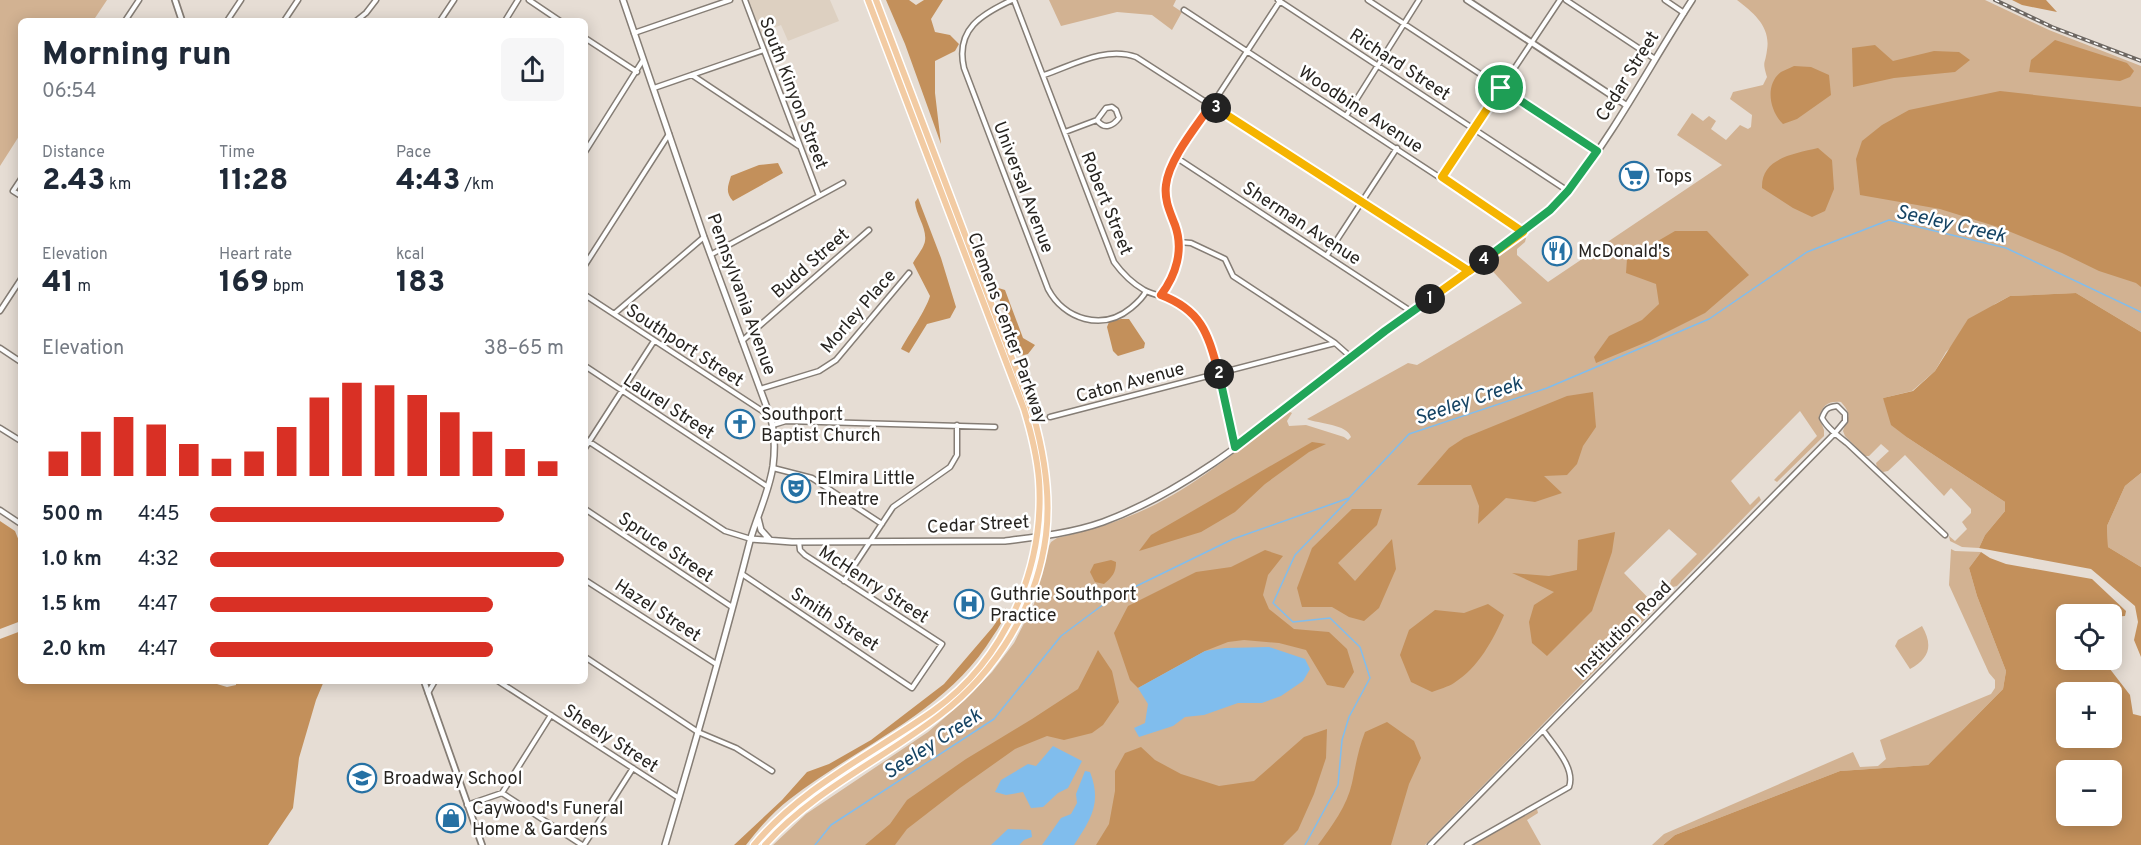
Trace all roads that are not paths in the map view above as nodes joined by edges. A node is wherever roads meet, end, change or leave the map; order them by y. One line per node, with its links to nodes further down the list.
1 (139, 0): 25 (street)
2 (175, 0): 26 (street)
3 (241, 0): 27 (street)
4 (297, 0): 28 (street)
5 (376, 0): 29 (street)
6 (454, 0): 30 (street)
7 (518, 0): 31 (street)
8 (529, 0): 32 (street)
9 (623, 0): 34 (main road, Pennsylvania Avenue)
10 (730, 0): 34 (street)
11 (745, 0): 37 (street, South Kinyon Street)
12 (868, 0): 109 (main road, Clemens Center Parkway)
13 (876, 0): 109 (main road, Clemens Center Parkway)
14 (1013, 0): 44 (street, Robert Street); 74 (street, Universal Avenue)
15 (1279, 0): 38 (street); 41 (street, Richard Street)
16 (1368, 0): 33 (street)
17 (1419, 0): 33 (street)
18 (1467, 0): 36 (street)
19 (1560, 0): 36 (street)
20 (1566, 0): 40 (street)
21 (1665, 0): 24 (street)
22 (1692, 0): 24 (main road, Cedar Street)
23 (1184, 9): 38 (street, Woodbine Avenue)
24 (1684, 13): 40 (main road, Cedar Street)
25 (127, 18)
26 (181, 18)
27 (229, 18)
28 (286, 18)
29 (360, 18)
30 (442, 18)
31 (507, 18)
32 (556, 18)
33 (1404, 24): 41 (street); 46 (street)
34 (634, 33): 39 (main road, Pennsylvania Avenue)
35 (588, 40): 42 (street)
36 (1532, 42): 46 (street); 48 (street)
37 (764, 50): 43 (street); 54 (street, South Kinyon Street)
38 (1246, 51): 47 (street); 49 (street, Woodbine Avenue)
39 (644, 59): 42 (street); 45 (main road, Pennsylvania Avenue)
40 (1655, 59): 48 (main road, Cedar Street)
41 (1377, 65): 49 (street); 51 (street, Richard Street)
42 (637, 72): 55 (street)
43 (692, 75): 45 (street); 54 (street)
44 (1044, 75): 47 (street); 52 (street, Robert Street)
45 (654, 88): 53 (main road, Pennsylvania Avenue)
46 (1501, 88): 51 (street); 57 (street)
47 (1211, 105): 58 (street); 63 (street)
48 (1626, 105): 57 (main road, Cedar Street)
49 (1346, 116): 56 (street, Woodbine Avenue)
50 (1097, 120): 50 (street); 52 (street)
51 (1474, 129): 59 (street); 61 (street, Richard Street)
52 (1065, 132): 74 (street, Robert Street)
53 (670, 133): 66 (main road, Pennsylvania Avenue); 70 (street)
54 (800, 146): 62 (street, South Kinyon Street)
55 (588, 147)
56 (1397, 148): 59 (street, Woodbine Avenue); 63 (street)
57 (1597, 151): 61 (main road, Cedar Street)
58 (1177, 158): 67 (street); 69 (street, Sherman Avenue)
59 (1442, 177): 65 (street, Woodbine Avenue)
60 (843, 183): 62 (street)
61 (1568, 191): 65 (main road, Cedar Street)
62 (819, 196): 68 (street)
63 (1361, 202): 69 (street); 71 (street)
64 (869, 230): 81 (street, Budd Street)
65 (1523, 232): 71 (main road, Cedar Street)
66 (704, 237): 68 (main road, Pennsylvania Avenue); 79 (street)
67 (1178, 242): 75 (street); 82 (street)
68 (712, 254): 81 (main road, Pennsylvania Avenue)
69 (1327, 255): 78 (street, Sherman Avenue)
70 (588, 260)
71 (1469, 271): 78 (main road, Cedar Street)
72 (909, 273): 88 (street, Morley Place)
73 (18, 285): 77 (street)
74 (1146, 291): 75 (street, Robert Street)
75 (1161, 295): 87 (street, Robert Street)
76 (588, 297): 79 (street, Southport Street)
77 (0, 311)
78 (1412, 312): 84 (main road, Cedar Street)
79 (614, 314): 80 (street, Southport Street)
80 (654, 341): 89 (street); 90 (street, Southport Street)
81 (742, 341): 88 (main road, Pennsylvania Avenue)
82 (1335, 343): 84 (street); 87 (street, Caton Avenue)
83 (0, 348): 85 (street)
84 (1352, 358): 100 (main road, Cedar Street)
85 (18, 360)
86 (588, 368): 89 (street, Laurel Street)
87 (1219, 373): 91 (street, Caton Avenue); 100 (street, Robert Street)
88 (760, 389): 90 (main road, Pennsylvania Avenue)
89 (621, 391): 98 (street); 102 (street, Laurel Street)
90 (770, 416): 92 (main road, Pennsylvania Avenue)
91 (1050, 417)
92 (773, 425): 93 (street); 101 (main road, Pennsylvania Avenue)
93 (957, 425): 94 (street); 107 (street)
94 (995, 427)
95 (0, 428): 97 (street)
96 (1835, 433): 96 (street); 108 (street); 126 (street, Institution Road)
97 (18, 439)
98 (588, 440)
99 (588, 442): 110 (street, Cedar Street)
100 (1235, 447): 109 (main road, Cedar Street)
101 (773, 468): 102 (main road, Pennsylvania Avenue); 107 (street)
102 (768, 487): 105 (main road, Pennsylvania Avenue)
103 (0, 510): 106 (street)
104 (588, 511): 117 (street, Spruce Street)
105 (758, 518): 110 (main road, Pennsylvania Avenue); 111 (main road)
106 (18, 522)
107 (882, 524): 113 (street)
108 (1945, 535)
109 (1040, 536): 113 (main road, Cedar Street); 136 (main road, Clemens Center Parkway); 137 (main road, Clemens Center Parkway)
110 (751, 539): 111 (main road, Cedar Street); 114 (main road, Pennsylvania Avenue)
111 (771, 541): 112 (main road, Cedar Street)
112 (799, 542): 113 (main road, Cedar Street); 115 (street, McHenry Street)
113 (870, 543): 115 (street)
114 (742, 574): 117 (main road, Pennsylvania Avenue); 118 (street, Smith Street)
115 (844, 581): 118 (street, McHenry Street)
116 (588, 582): 120 (street, Hazel Street)
117 (732, 608): 120 (main road, Pennsylvania Avenue)
118 (942, 644)
119 (588, 659): 127 (street)
120 (716, 664): 127 (main road, Pennsylvania Avenue)
121 (425, 684): 124 (street)
122 (433, 684): 124 (street)
123 (503, 684): 125 (street, Sheely Street)
124 (428, 693): 132 (street)
125 (551, 715): 128 (street, Sheely Street); 130 (street)
126 (1543, 730): 138 (street, Institution Road); 139 (street)
127 (698, 732): 129 (street); 131 (main road, Pennsylvania Avenue)
128 (633, 768): 131 (street, Sheely Street); 134 (street)
129 (772, 771)
130 (502, 793): 132 (street); 134 (street)
131 (679, 798): 135 (main road, Pennsylvania Avenue)
132 (467, 805): 133 (street)
133 (482, 845)
134 (583, 845)
135 (665, 845)
136 (754, 845)
137 (765, 845)
138 (1430, 845)
139 (1467, 845)

